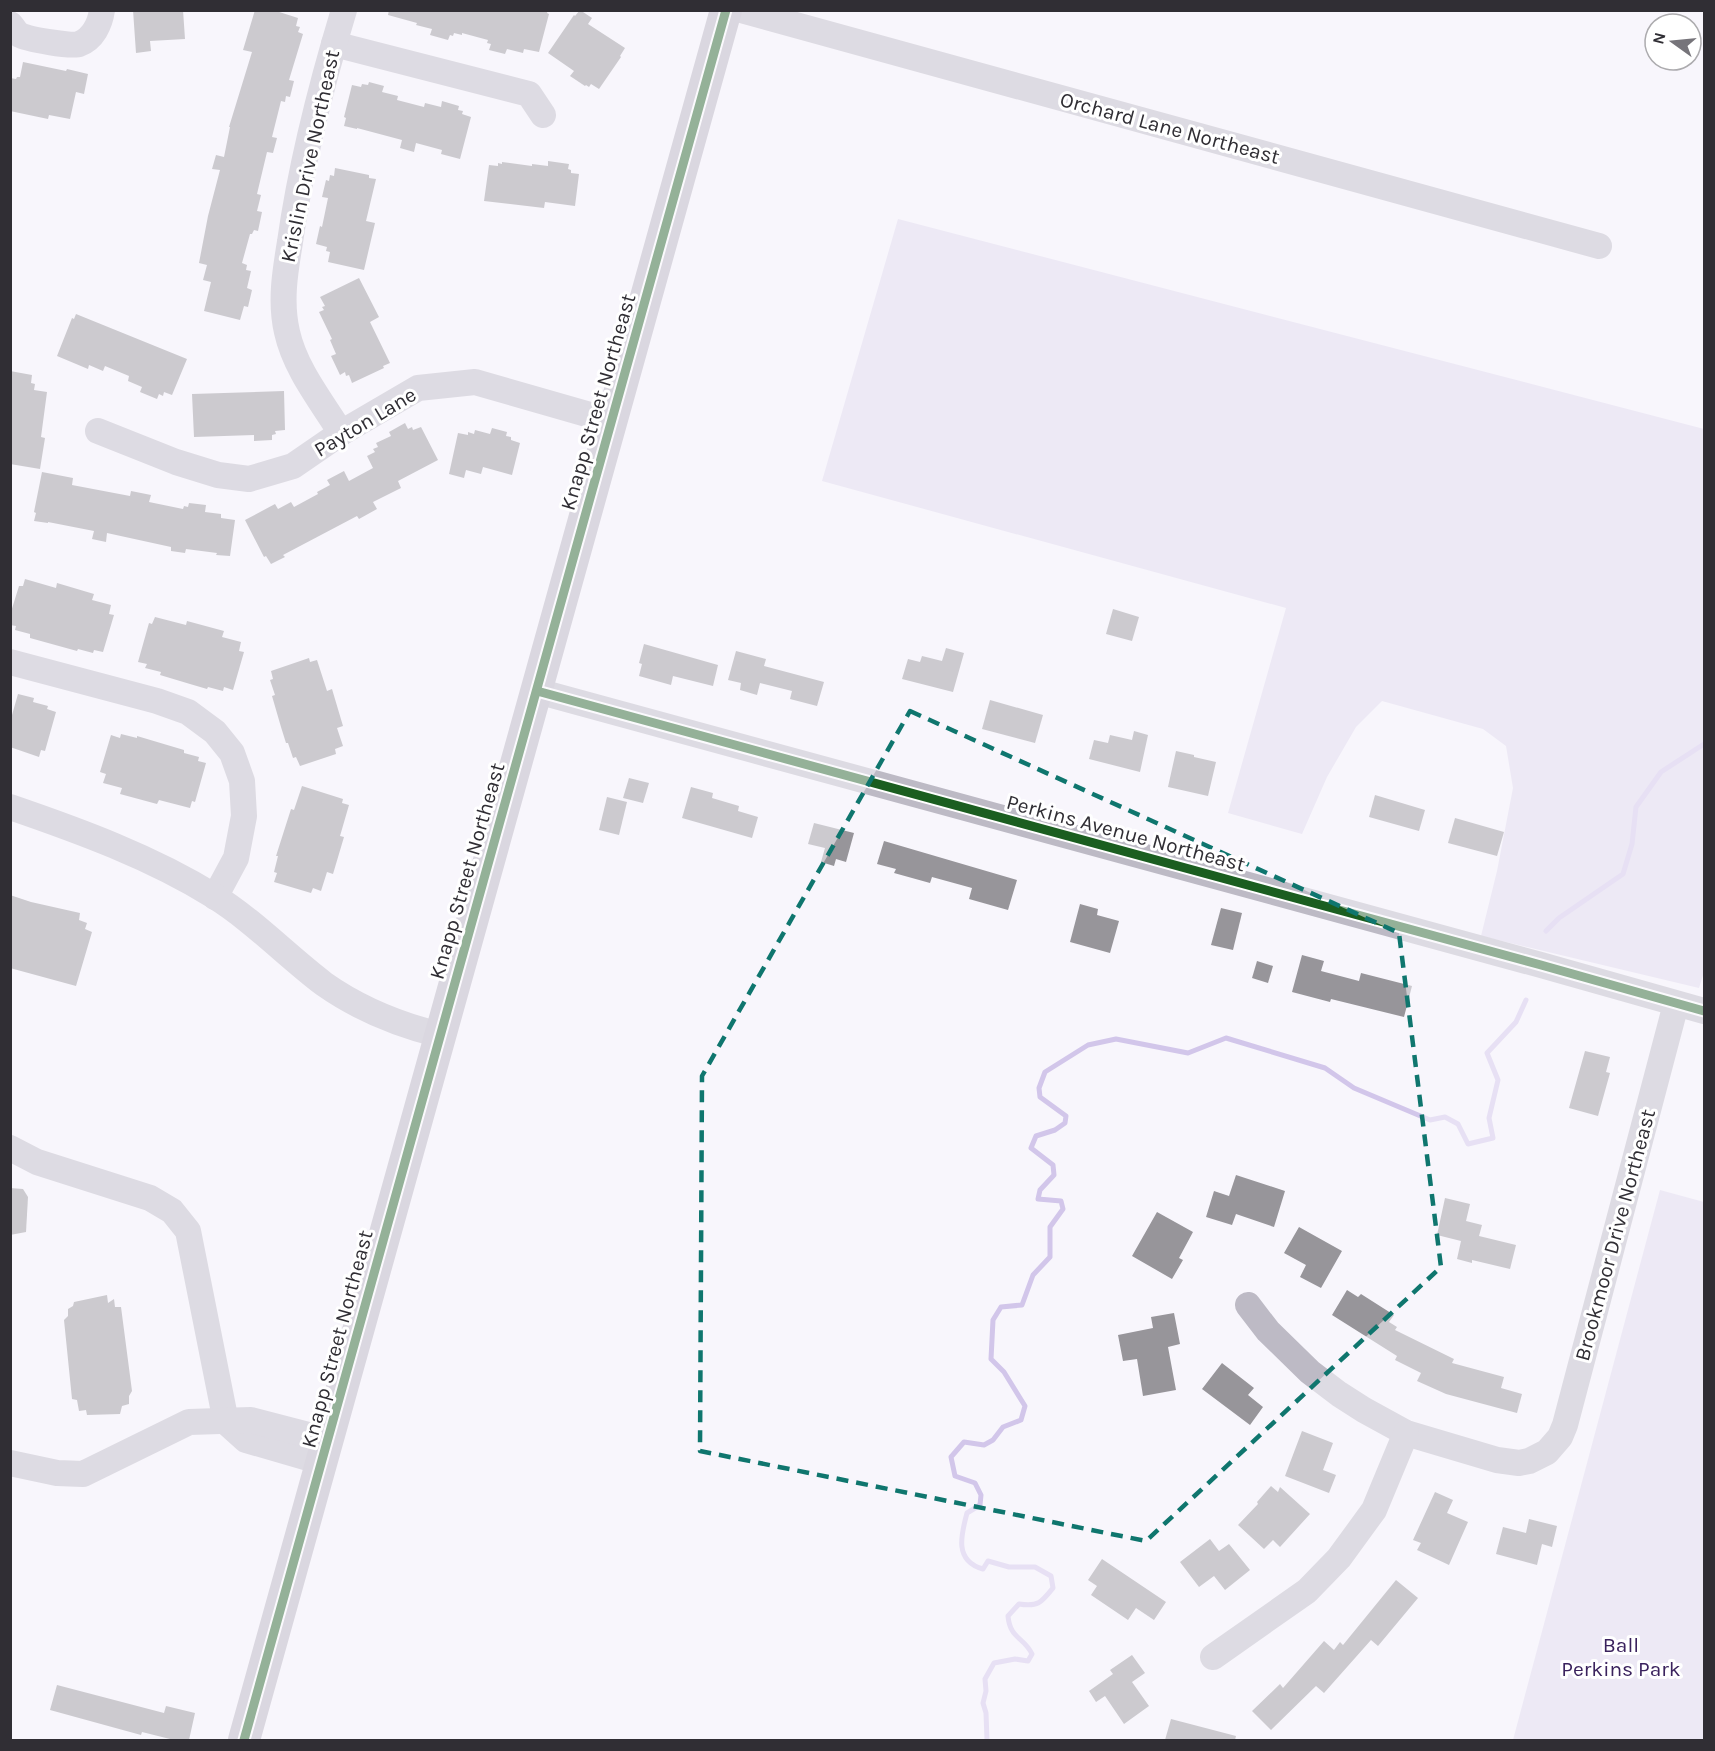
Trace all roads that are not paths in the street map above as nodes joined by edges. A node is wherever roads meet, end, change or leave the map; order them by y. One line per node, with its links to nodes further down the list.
1 (102, 10): 5 (street)
2 (344, 10): 6 (street, Krislin Drive Northeast)
3 (726, 10): 9 (main road, Knapp Street Northeast)
4 (741, 10): 8 (street, Orchard Lane Northeast)
5 (10, 24)
6 (334, 44): 7 (street); 11 (street, Krislin Drive Northeast)
7 (543, 115)
8 (1599, 246)
9 (611, 421): 11 (street, Payton Lane); 13 (main road, Knapp Street Northeast)
10 (99, 431): 11 (street, Payton Lane)
11 (341, 433)
12 (10, 662): 15 (street)
13 (537, 690): 16 (street, Perkins Avenue Northeast); 18 (main road, Knapp Street Northeast)
14 (10, 807): 15 (street)
15 (215, 897): 18 (street)
16 (1676, 1004): 17 (street, Perkins Avenue Northeast); 22 (street, Brookmoor Drive Northeast)
17 (1704, 1011)
18 (440, 1035): 23 (main road, Knapp Street Northeast)
19 (10, 1148): 21 (street)
20 (1248, 1305): 22 (street)
21 (226, 1422): 23 (street); 24 (street)
22 (1406, 1433): 25 (street)
23 (325, 1451): 26 (main road, Knapp Street Northeast)
24 (10, 1463)
25 (1213, 1657)
26 (244, 1740)

